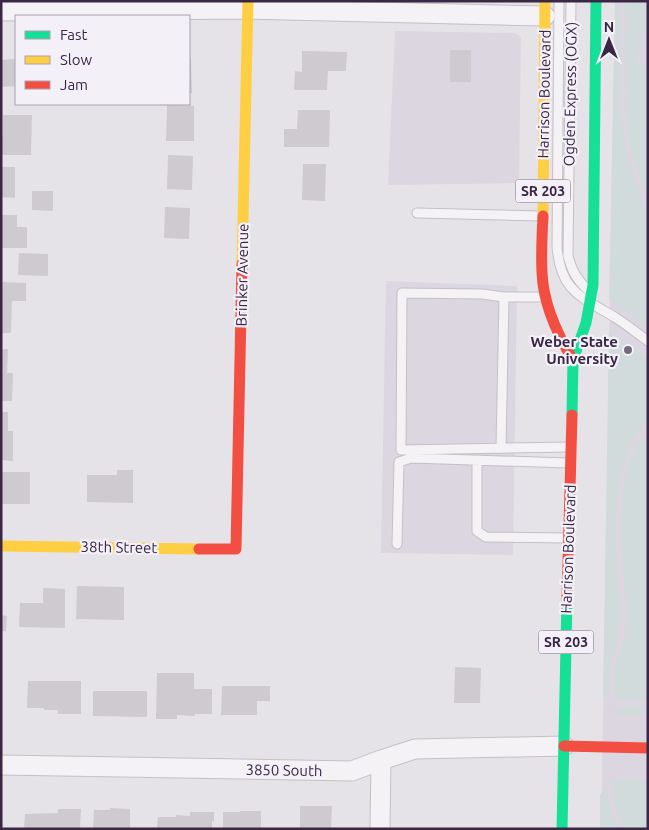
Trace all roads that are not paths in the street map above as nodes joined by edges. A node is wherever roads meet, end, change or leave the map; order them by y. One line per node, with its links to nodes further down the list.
1 (559, 1): 11 (lane, Ogden Express (OGX))
2 (571, 1): 11 (lane, Ogden Express (OGX))
3 (596, 1): 11 (main road, Harrison Boulevard / SR 203)
4 (247, 5): 5 (street); 6 (street); 21 (main road, Brinker Avenue)
5 (545, 9): 8 (main road, Harrison Boulevard / SR 203)
6 (1, 11)
7 (417, 213): 8 (lane)
8 (542, 216): 10 (main road, Harrison Boulevard / SR 203)
9 (504, 297): 10 (lane); 15 (lane); 15 (lane)
10 (546, 297): 13 (main road, Harrison Boulevard / SR 203)
11 (591, 299): 12 (lane, Ogden Express (OGX)); 13 (main road, Harrison Boulevard / SR 203)
12 (648, 341)
13 (573, 360): 14 (main road, Harrison Boulevard / SR 203)
14 (572, 447): 15 (lane); 17 (main road, Harrison Boulevard / SR 203)
15 (501, 448)
16 (477, 460): 17 (lane); 18 (lane); 19 (lane)
17 (571, 464): 18 (main road, Harrison Boulevard / SR 203)
18 (569, 538): 22 (main road, Harrison Boulevard / SR 203)
19 (397, 544)
20 (1, 546): 21 (main road, 38th Street)
21 (236, 549)
22 (564, 746): 23 (main road); 24 (street, 3850 South); 27 (main road, Harrison Boulevard / SR 203)
23 (648, 748)
24 (381, 760): 25 (street, 3850 South); 26 (street)
25 (1, 765)
26 (380, 829)
27 (562, 829)

